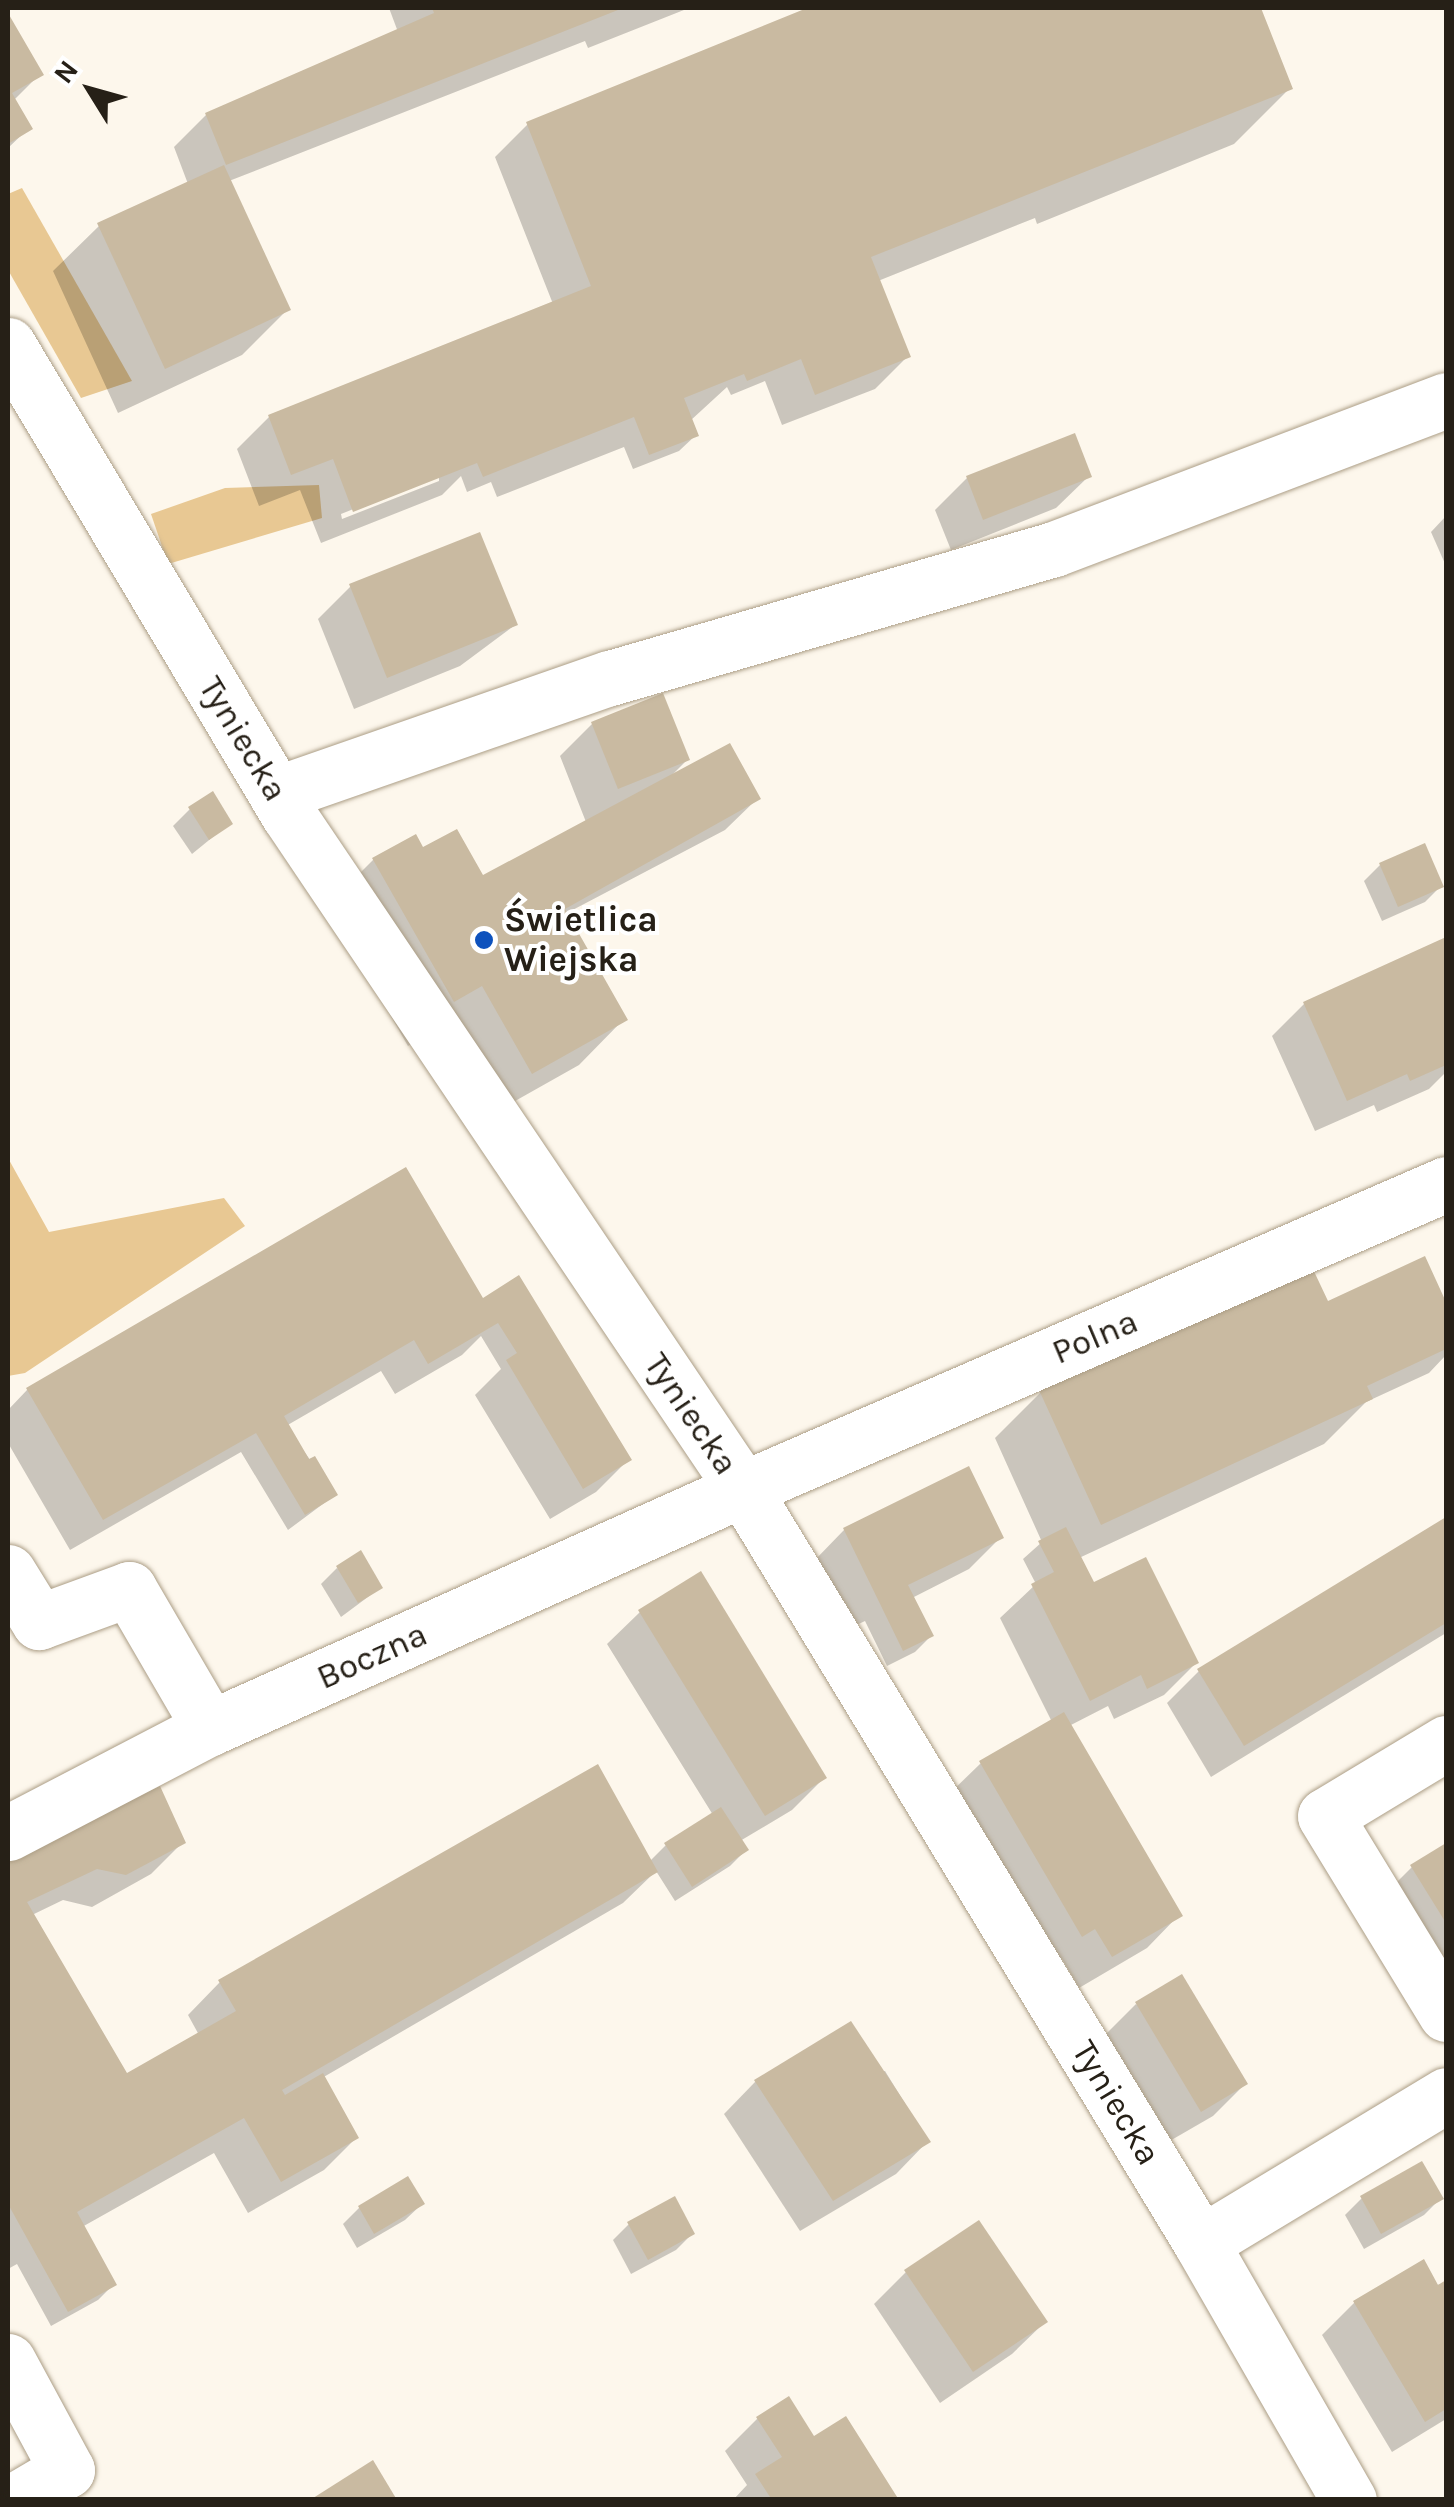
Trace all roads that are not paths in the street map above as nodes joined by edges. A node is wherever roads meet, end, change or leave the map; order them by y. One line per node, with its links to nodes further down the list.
1 (8, 344): 3 (street, Tyniecka)
2 (1446, 400): 3 (street)
3 (276, 794): 5 (street, Tyniecka)
4 (1446, 1184): 5 (street, Polna)
5 (743, 1490): 7 (street, Boczna); 12 (street, Tyniecka)
6 (8, 1572): 7 (street)
7 (210, 1728): 9 (street, Boczna)
8 (1446, 1743): 10 (street)
9 (8, 1833)
10 (1446, 2014)
11 (1446, 2095): 12 (street)
12 (1201, 2243): 15 (street, Tyniecka)
13 (8, 2360): 14 (street)
14 (16, 2500)
15 (1349, 2500)

